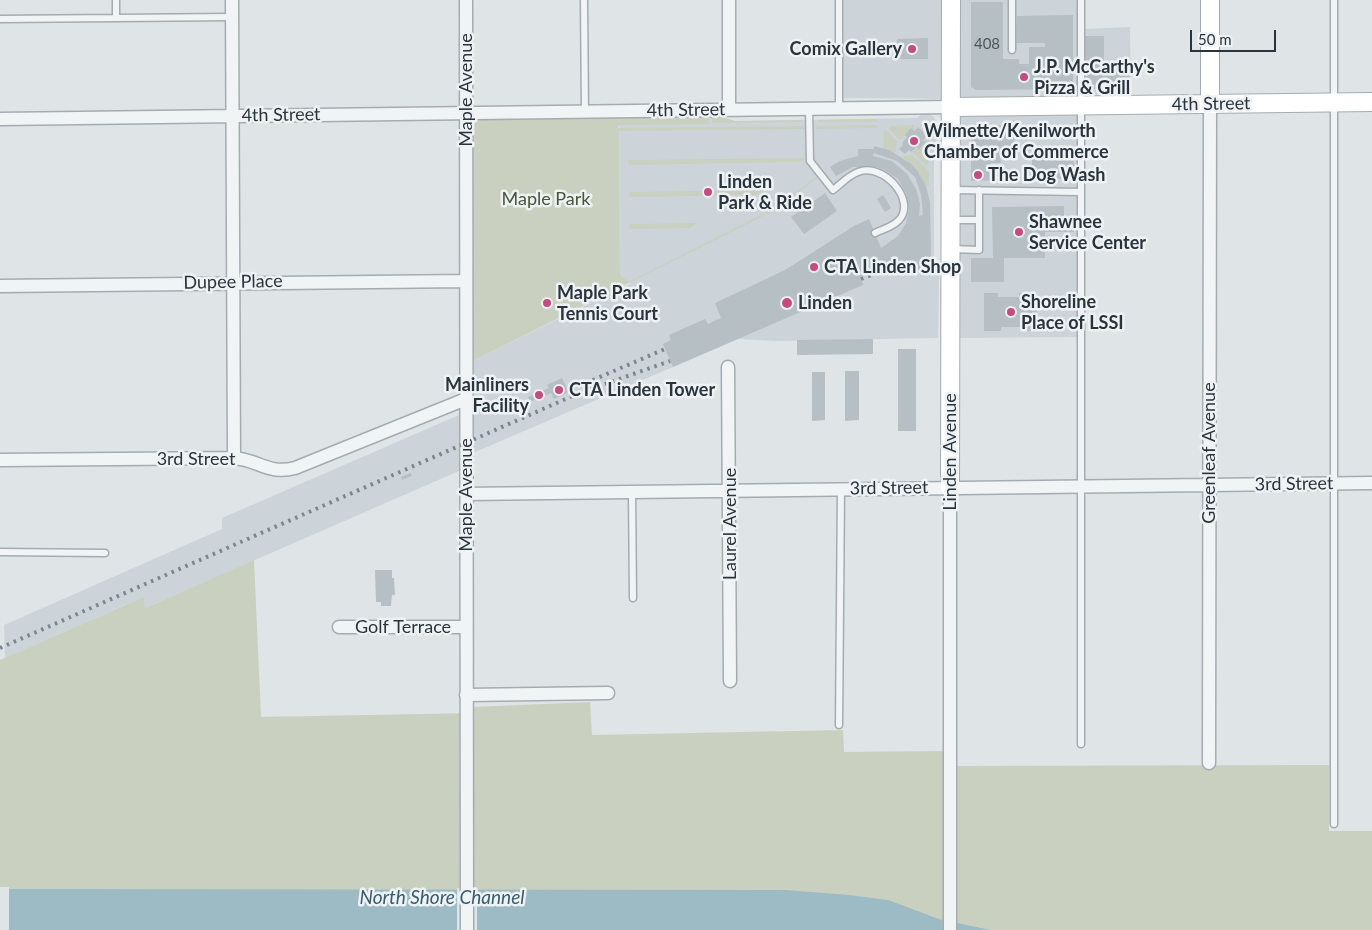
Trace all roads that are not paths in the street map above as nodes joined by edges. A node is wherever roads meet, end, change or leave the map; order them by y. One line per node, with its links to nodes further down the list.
1 (116, 0): 13 (lane)
2 (232, 0): 12 (street)
3 (466, 0): 25 (street, Maple Avenue)
4 (584, 0): 24 (lane)
5 (729, 0): 23 (street)
6 (839, 0): 21 (lane)
7 (951, 0): 20 (street, Linden Avenue)
8 (1012, 0): 15 (lane)
9 (1080, 0): 19 (lane)
10 (1210, 0): 18 (street)
11 (1334, 0): 16 (lane)
12 (232, 17): 13 (lane); 26 (street)
13 (116, 18): 14 (lane)
14 (0, 20)
15 (1012, 50)
16 (1334, 102): 17 (street, 4th Street); 18 (street, 4th Street); 43 (lane)
17 (1372, 102)
18 (1210, 103): 19 (street, 4th Street); 44 (street, Greenleaf Avenue)
19 (1080, 106): 20 (street, 4th Street); 30 (lane)
20 (951, 107): 21 (street, 4th Street); 28 (street, Linden Avenue)
21 (839, 108): 22 (street, 4th Street)
22 (809, 109): 23 (street, 4th Street); 33 (lane)
23 (730, 110): 24 (street, 4th Street)
24 (585, 112): 25 (street, 4th Street)
25 (466, 113): 26 (street, 4th Street); 35 (street, Maple Avenue)
26 (233, 116): 27 (street, 4th Street); 36 (street)
27 (0, 119)
28 (951, 190): 29 (lane); 31 (street, Linden Avenue)
29 (978, 190): 30 (lane); 32 (lane)
30 (1081, 192): 45 (lane)
31 (951, 220): 32 (lane); 34 (street, Linden Avenue)
32 (979, 220): 34 (lane)
33 (875, 233)
34 (950, 249): 46 (street, Linden Avenue)
35 (466, 281): 36 (street, Dupee Place); 39 (street, Maple Avenue)
36 (233, 282): 37 (street, Dupee Place); 40 (street)
37 (0, 286)
38 (728, 367): 48 (street, Laurel Avenue)
39 (466, 398): 40 (street, 3rd Street); 50 (street, Maple Avenue)
40 (234, 458): 41 (street, 3rd Street)
41 (0, 460)
42 (1372, 483): 43 (street, 3rd Street)
43 (1334, 484): 44 (street, 3rd Street); 62 (lane)
44 (1210, 485): 45 (street, 3rd Street); 61 (street, Greenleaf Avenue)
45 (1081, 487): 46 (street, 3rd Street); 60 (lane)
46 (950, 488): 47 (street, 3rd Street); 64 (street, Linden Avenue)
47 (840, 489): 48 (street, 3rd Street); 59 (lane)
48 (730, 490): 49 (street, 3rd Street); 56 (street, Laurel Avenue)
49 (632, 492): 50 (street, 3rd Street); 53 (lane)
50 (466, 494): 55 (street, Maple Avenue)
51 (0, 552): 52 (lane)
52 (105, 552)
53 (633, 598)
54 (340, 627): 55 (street, Golf Terrace)
55 (466, 627): 58 (street, Maple Avenue)
56 (730, 681)
57 (608, 693): 58 (street)
58 (466, 694): 63 (street, Maple Avenue)
59 (839, 725)
60 (1081, 744)
61 (1209, 763)
62 (1334, 824)
63 (467, 930)
64 (950, 930)

